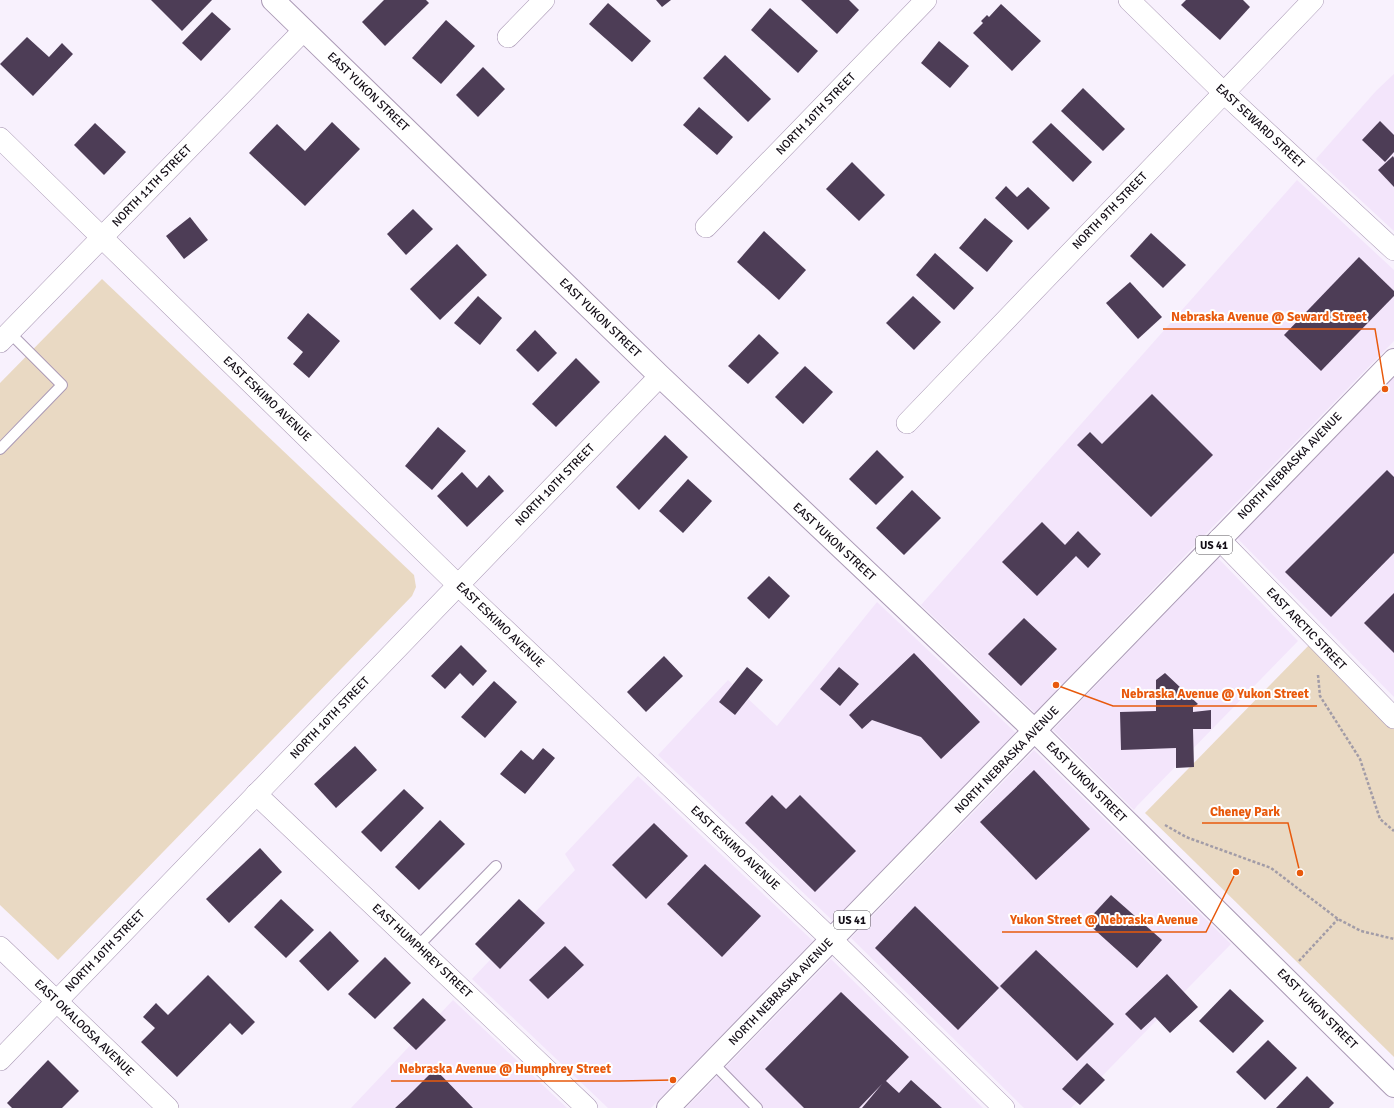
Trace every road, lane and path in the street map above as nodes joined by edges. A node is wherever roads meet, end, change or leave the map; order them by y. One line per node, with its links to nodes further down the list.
1 (273, 0): 6 (street, EAST YUKON STREET)
2 (544, 0): 7 (street)
3 (926, 0): 10 (street, NORTH 10TH STREET)
4 (1128, 0): 8 (street, EAST SEWARD STREET)
5 (1312, 0): 8 (street, NORTH 9TH STREET)
6 (304, 30): 11 (street, NORTH 11TH STREET); 15 (street, EAST YUKON STREET)
7 (508, 37)
8 (1223, 92): 12 (street, EAST SEWARD STREET); 16 (street, NORTH 9TH STREET)
9 (0, 138): 11 (street, EAST ESKIMO AVENUE)
10 (706, 227)
11 (102, 238): 13 (street, NORTH 11TH STREET); 19 (street, EAST ESKIMO AVENUE)
12 (1394, 250)
13 (5, 337): 17 (lane)
14 (1394, 360): 18 (street, NORTH NEBRASKA AVENUE / US 41)
15 (660, 376): 19 (street, NORTH 10TH STREET); 22 (street, EAST YUKON STREET)
16 (907, 423)
17 (0, 449)
18 (1219, 539): 21 (street, EAST ARCTIC STREET); 22 (street, NORTH NEBRASKA AVENUE / US 41)
19 (458, 585): 23 (street, NORTH 10TH STREET); 29 (street, EAST ESKIMO AVENUE)
20 (1318, 674): 25 (path)
21 (1394, 718)
22 (1035, 731): 29 (street, NORTH NEBRASKA AVENUE / US 41); 36 (street, EAST YUKON STREET)
23 (256, 794): 31 (street, EAST HUMPHREY STREET); 33 (street, NORTH 10TH STREET)
24 (1162, 823): 27 (path)
25 (1394, 831)
26 (496, 866): 31 (lane)
27 (1338, 919): 28 (path); 32 (path)
28 (1394, 939)
29 (832, 940): 35 (street, NORTH NEBRASKA AVENUE / US 41); 41 (street, EAST ESKIMO AVENUE)
30 (0, 947): 33 (street, EAST OKALOOSA AVENUE)
31 (417, 947): 38 (street, EAST HUMPHREY STREET)
32 (1297, 964)
33 (57, 1002): 34 (street, NORTH 10TH STREET); 37 (street, EAST OKALOOSA AVENUE)
34 (0, 1060)
35 (712, 1062): 39 (street, NORTH NEBRASKA AVENUE / US 41); 40 (lane)
36 (1394, 1086)
37 (168, 1108)
38 (587, 1108)
39 (668, 1108)
40 (757, 1108)
41 (1004, 1108)

